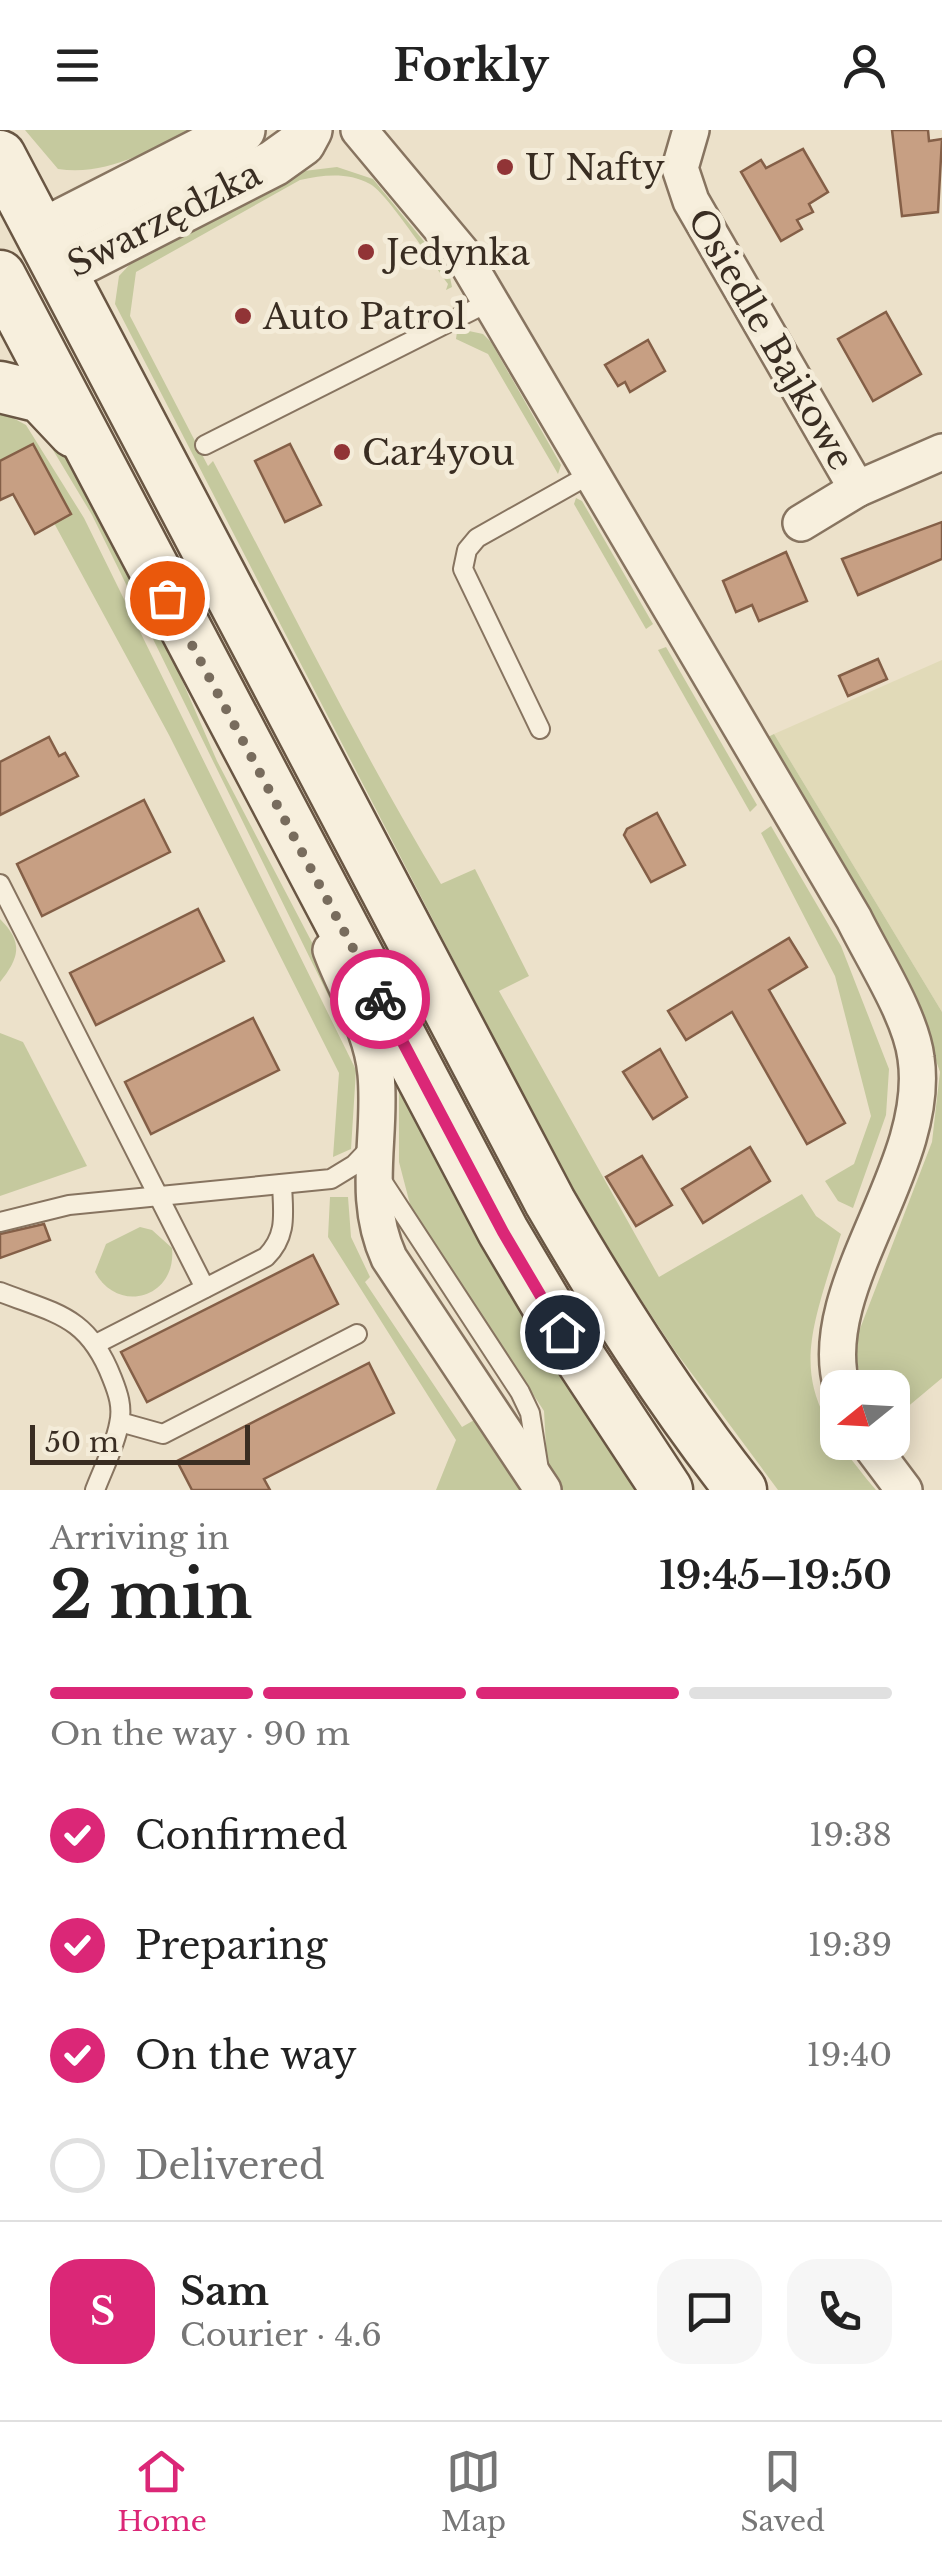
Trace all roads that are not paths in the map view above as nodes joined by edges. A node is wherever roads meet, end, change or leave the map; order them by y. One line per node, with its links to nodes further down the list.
1 (242, 130): 6 (street, Swarzędzka)
2 (309, 130): 6 (street, Swarzędzka)
3 (359, 130): 7 (street)
4 (692, 130): 13 (street, Osiedle Bajkowe)
5 (0, 156): 6 (main road)
6 (19, 275): 11 (main road); 32 (main road)
7 (491, 301): 9 (lane); 12 (street)
8 (0, 387): 11 (main road)
9 (205, 445)
10 (942, 452): 13 (street, Osiedle Bajkowe)
11 (94, 454): 16 (main road)
12 (590, 475): 15 (lane); 26 (street)
13 (857, 490): 14 (street, Osiedle Bajkowe)
14 (800, 524)
15 (540, 728)
16 (306, 857): 18 (street); 31 (main road)
17 (0, 884): 20 (lane)
18 (373, 1146): 19 (lane); 29 (street)
19 (282, 1184): 20 (lane); 22 (lane)
20 (156, 1196): 21 (lane); 22 (lane)
21 (0, 1222)
22 (205, 1288): 25 (lane)
23 (0, 1292): 25 (lane)
24 (357, 1334): 27 (lane)
25 (96, 1344): 27 (lane)
26 (837, 1370)
27 (120, 1422): 30 (lane)
28 (882, 1460): 33 (street)
29 (542, 1488)
30 (94, 1490)
31 (667, 1490)
32 (741, 1490)
33 (904, 1490)

